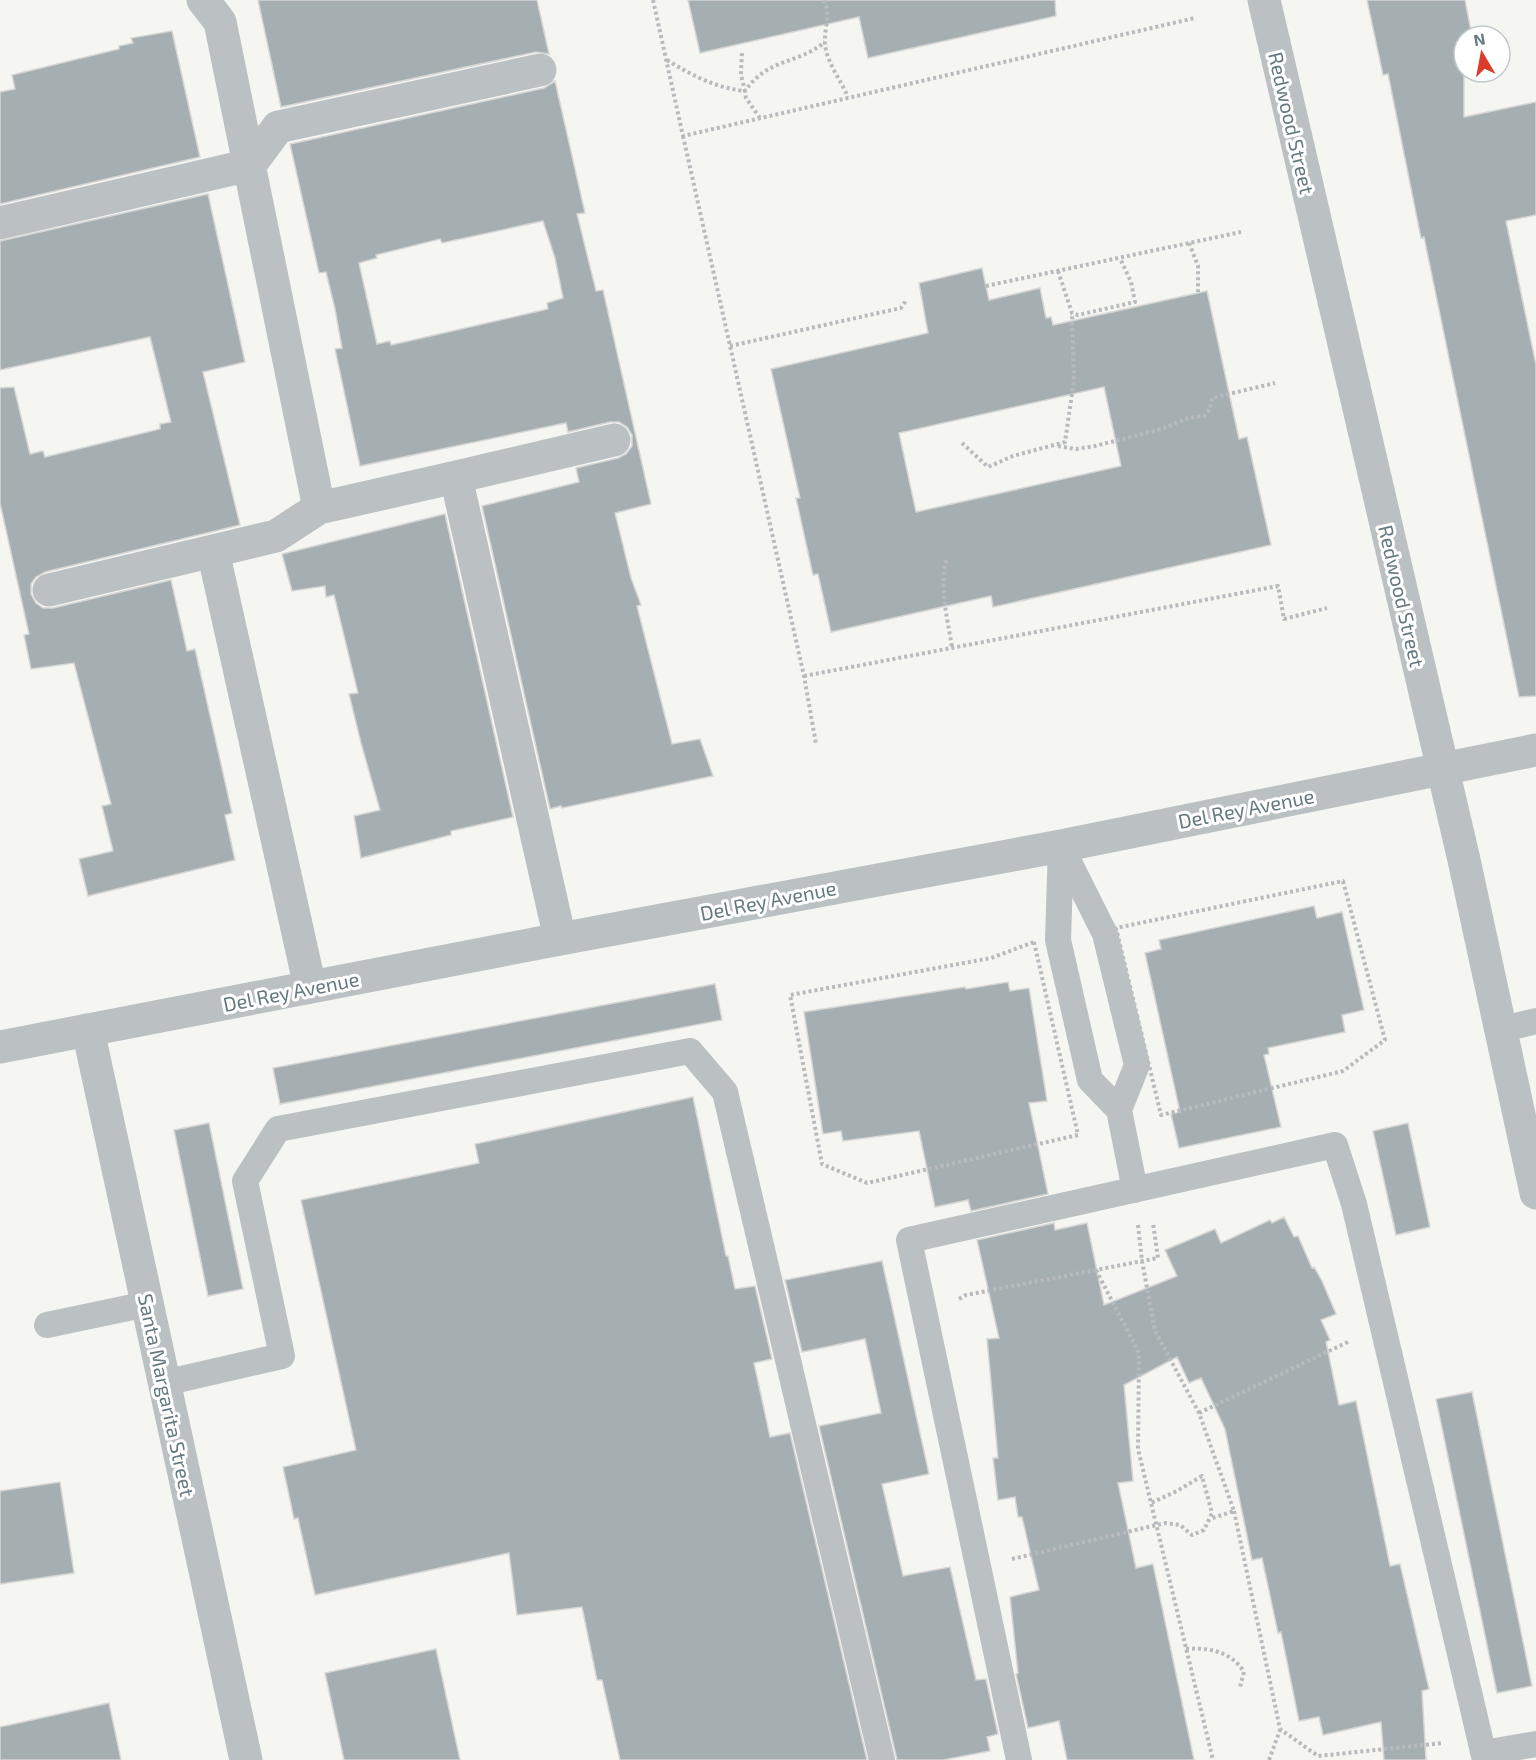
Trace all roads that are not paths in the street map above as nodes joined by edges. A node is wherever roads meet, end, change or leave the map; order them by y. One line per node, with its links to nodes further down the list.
1 (203, 0): 4 (street)
2 (1264, 0): 12 (street, Redwood Street)
3 (540, 70): 4 (street)
4 (250, 165): 5 (street); 8 (street)
5 (0, 223)
6 (614, 440): 7 (street)
7 (456, 477): 8 (street); 14 (street)
8 (320, 508): 9 (street)
9 (213, 551): 10 (street); 15 (street)
10 (49, 590)
11 (1536, 750): 12 (street, Del Rey Avenue)
12 (1442, 769): 13 (street, Del Rey Avenue); 18 (street, Redwood Street)
13 (1062, 846): 14 (street, Del Rey Avenue); 20 (lane); 20 (lane)
14 (560, 939): 15 (street, Del Rey Avenue)
15 (310, 987): 17 (street, Del Rey Avenue)
16 (1536, 1021): 18 (lane)
17 (88, 1030): 19 (street, Del Rey Avenue); 23 (street, Santa Margarita Street)
18 (1500, 1030): 22 (street, Redwood Street)
19 (0, 1047)
20 (1119, 1110): 21 (lane)
21 (1135, 1190): 27 (lane); 30 (lane)
22 (1536, 1193)
23 (147, 1304): 24 (lane); 25 (street, Santa Margarita Street)
24 (46, 1325)
25 (164, 1383): 28 (street, Santa Margarita Street); 29 (lane)
26 (1536, 1744): 27 (lane)
27 (1484, 1756)
28 (246, 1760)
29 (882, 1760)
30 (1019, 1760)

